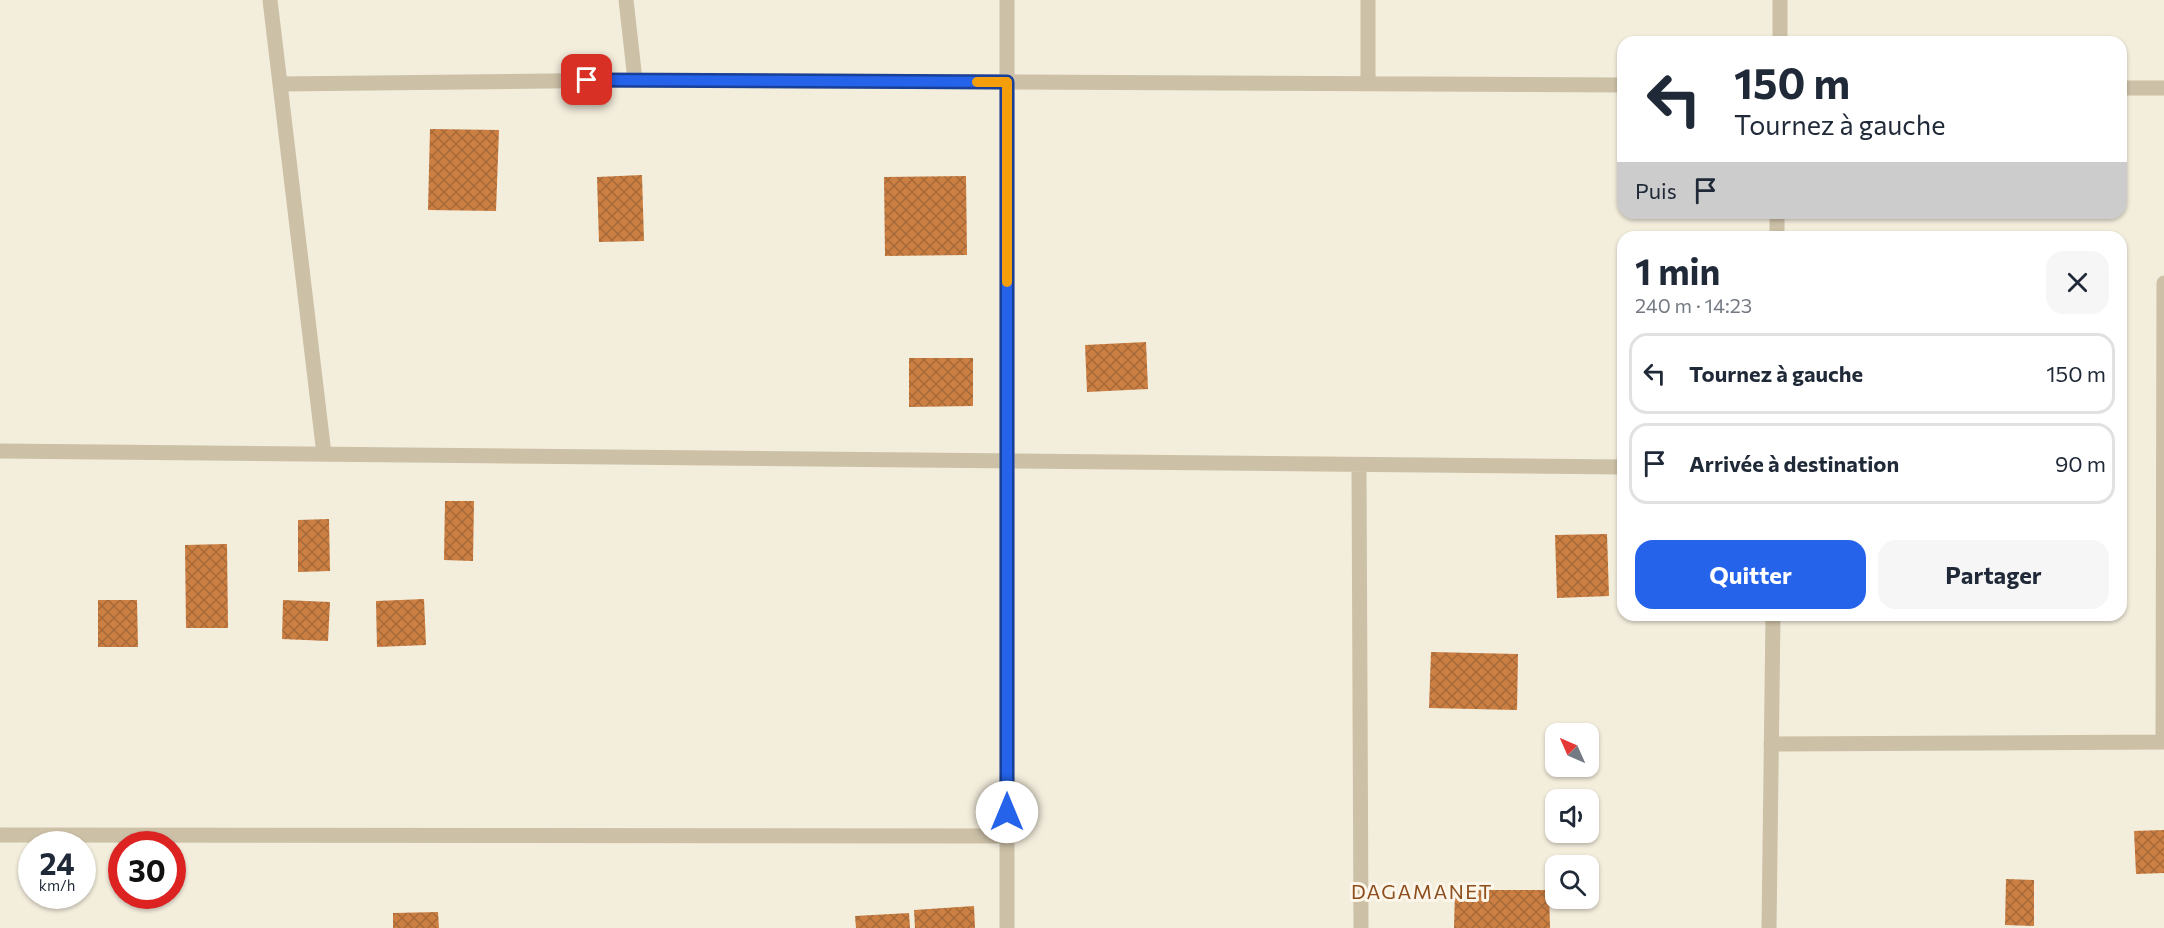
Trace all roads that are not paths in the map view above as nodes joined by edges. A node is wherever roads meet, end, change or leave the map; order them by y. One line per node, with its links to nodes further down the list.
1 (270, 0): 9 (street)
2 (626, 0): 7 (street)
3 (1007, 0): 8 (street)
4 (1368, 0): 10 (street)
5 (1780, 0): 6 (street)
6 (1779, 36)
7 (635, 80): 8 (street); 9 (street)
8 (1007, 82): 10 (street); 17 (street)
9 (280, 84): 16 (street)
10 (1368, 84): 11 (street)
11 (1617, 85)
12 (2127, 88): 13 (street)
13 (2164, 88)
14 (2164, 283): 21 (street)
15 (0, 451): 16 (street)
16 (324, 454): 17 (street)
17 (1008, 461): 18 (street); 24 (street)
18 (1359, 465): 19 (street); 26 (street)
19 (1617, 467)
20 (1773, 621): 22 (street)
21 (2164, 741): 22 (street)
22 (1771, 744): 27 (street)
23 (0, 835): 24 (street)
24 (1007, 836): 25 (street)
25 (1007, 928)
26 (1361, 928)
27 (1769, 928)

